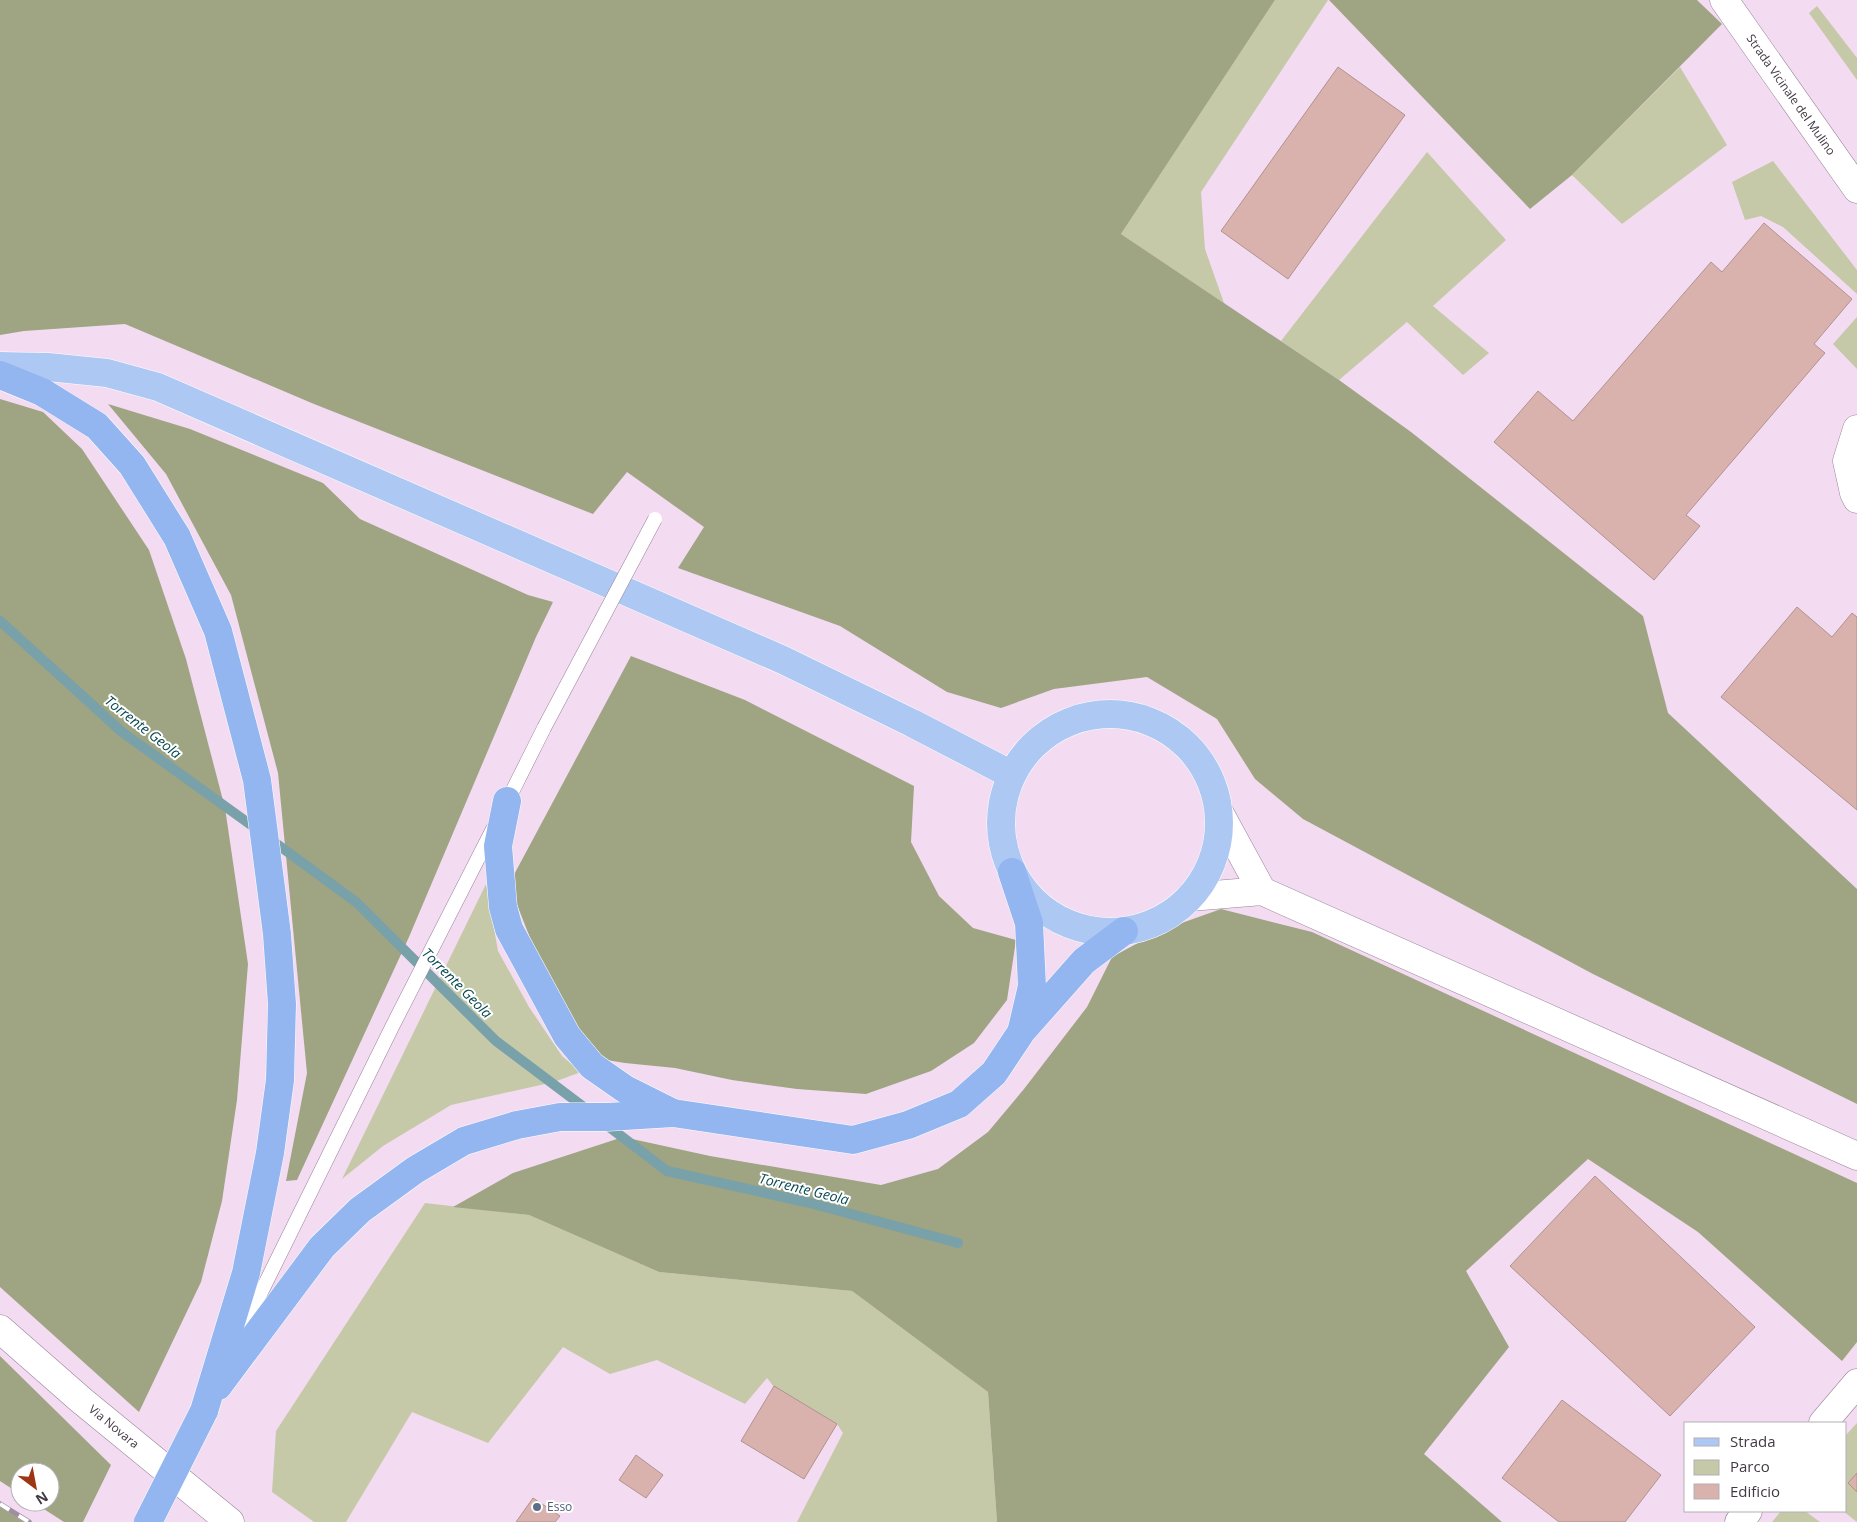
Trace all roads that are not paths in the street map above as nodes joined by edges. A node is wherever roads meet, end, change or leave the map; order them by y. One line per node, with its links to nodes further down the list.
1 (1724, 0): 2 (street, Strada Vicinale del Mulino)
2 (1857, 189)
3 (0, 366): 8 (main road)
4 (0, 375): 20 (highway)
5 (1857, 429): 6 (street)
6 (1857, 499)
7 (655, 519): 9 (lane, bridge)
8 (1012, 775): 10 (main road); 11 (main road)
9 (507, 801): 16 (highway); 20 (lane)
10 (1220, 814): 12 (street); 13 (main road)
11 (1012, 872): 14 (main road); 15 (highway)
12 (1262, 891): 13 (street); 17 (street)
13 (1190, 897): 14 (main road)
14 (1124, 931): 15 (highway)
15 (1022, 1031): 16 (highway)
16 (673, 1113): 20 (highway)
17 (1857, 1156)
18 (0, 1329): 24 (street, Via Novara)
19 (1857, 1383): 21 (street)
20 (206, 1405): 23 (highway, bridge)
21 (1824, 1422)
22 (1747, 1512): 25 (street)
23 (148, 1522)
24 (230, 1522)
25 (1739, 1522)

